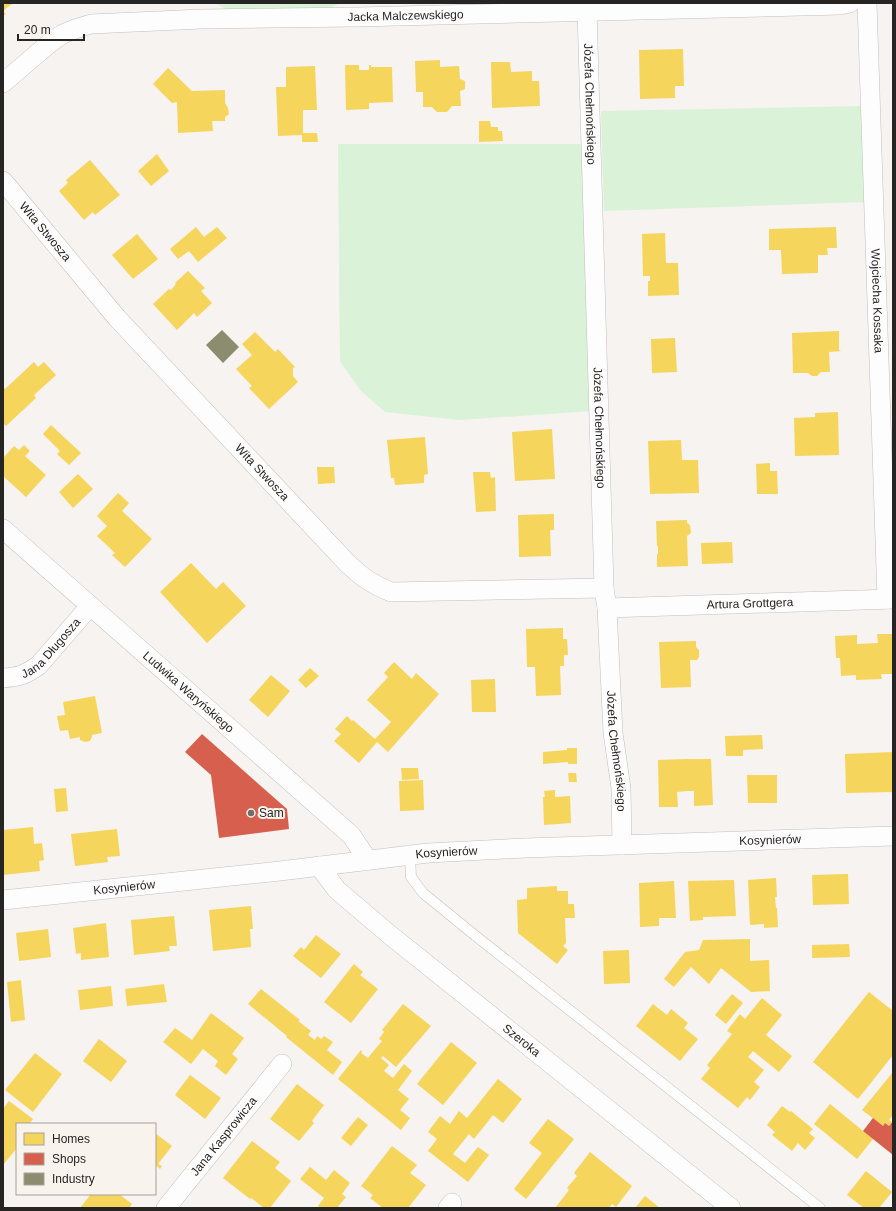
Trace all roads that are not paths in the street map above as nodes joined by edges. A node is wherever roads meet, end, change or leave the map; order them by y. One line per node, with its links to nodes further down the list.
1 (850, 3): 3 (street, Jacka Malczewskiego)
2 (867, 3): 10 (street, Wojciecha Kossaka)
3 (594, 8): 4 (street, Jacka Malczewskiego); 9 (street, Józefa Chełmońskiego)
4 (356, 10): 5 (street, Jacka Malczewskiego)
5 (202, 11): 6 (street, Jacka Malczewskiego)
6 (3, 83)
7 (3, 181): 9 (street, Wita Stwosza)
8 (3, 529): 11 (street, Ludwika Waryńskiego)
9 (604, 588): 12 (street, Józefa Chełmońskiego)
10 (890, 599): 12 (street, Artura Grottgera)
11 (90, 606): 13 (street, Jana Długosza); 17 (street, Ludwika Waryńskiego)
12 (607, 608): 15 (street, Józefa Chełmońskiego)
13 (3, 678)
14 (893, 836): 15 (street, Kosynierów)
15 (622, 845): 16 (street, Kosynierów)
16 (410, 855): 17 (street, Kosynierów); 23 (lane)
17 (368, 860): 18 (street, Kosynierów)
18 (319, 866): 19 (street, Kosynierów); 22 (street, Szeroka)
19 (3, 900)
20 (282, 1064): 21 (street, Jana Kasprowicza)
21 (166, 1208)
22 (731, 1208)
23 (820, 1208)

